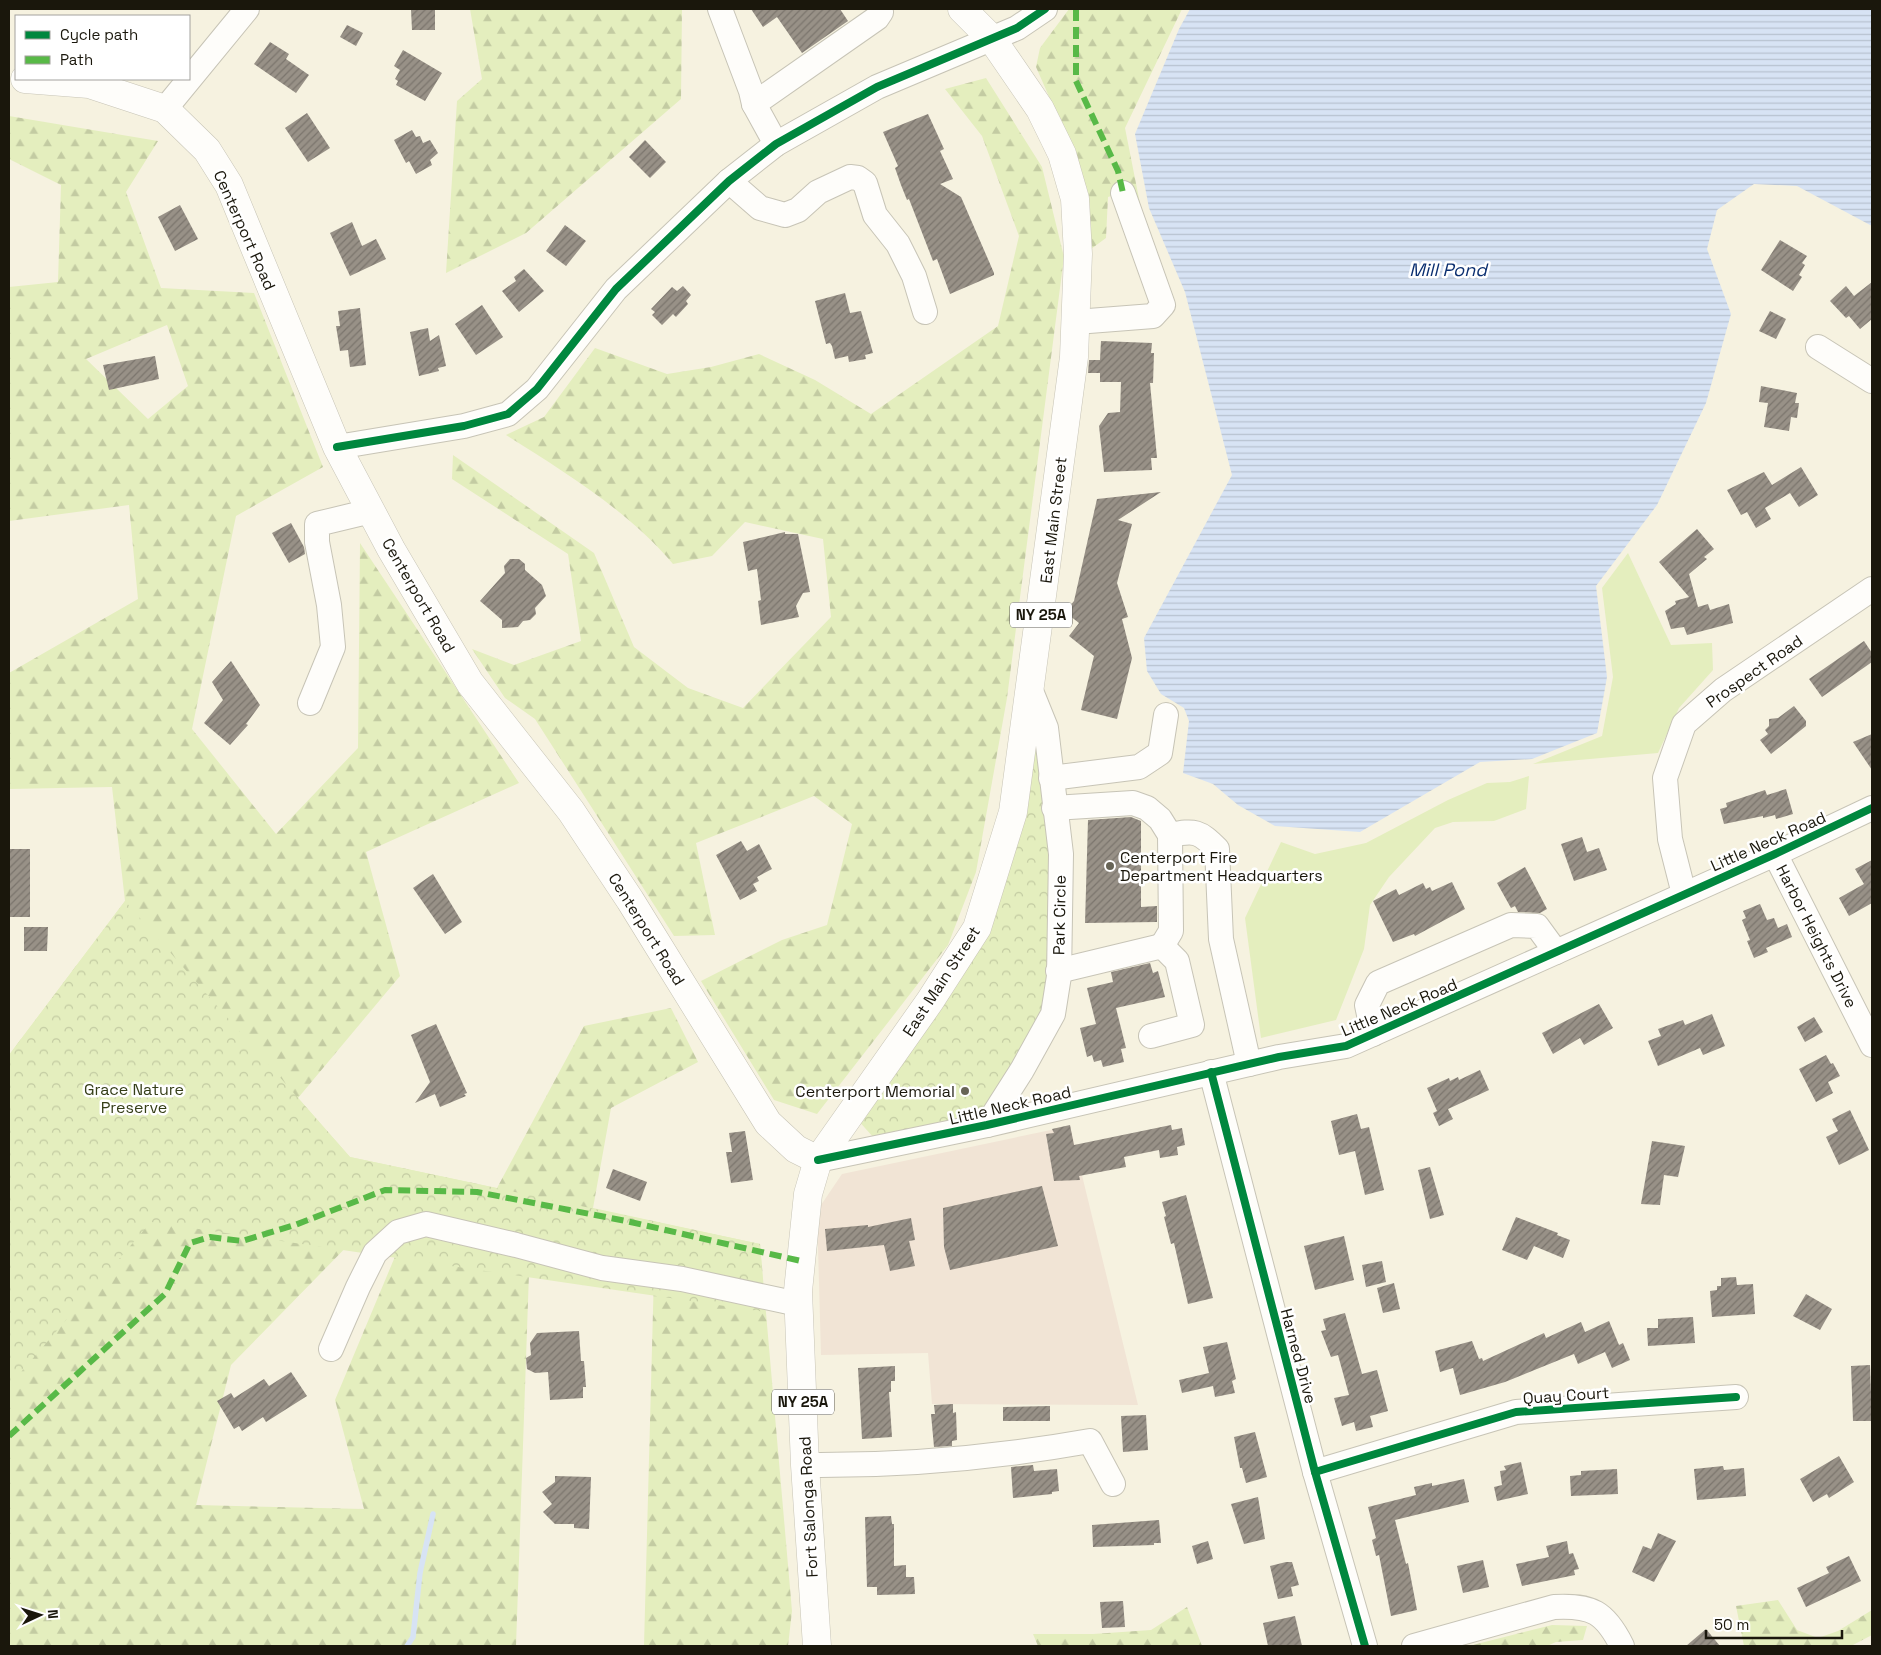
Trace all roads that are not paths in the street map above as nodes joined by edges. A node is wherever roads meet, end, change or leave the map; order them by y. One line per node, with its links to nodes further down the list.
1 (247, 9): 7 (street)
2 (720, 9): 10 (street)
3 (880, 9): 10 (street)
4 (962, 9): 6 (main road, East Main Street / NY 25A)
5 (1045, 9): 6 (street)
6 (992, 39): 12 (street); 16 (main road, East Main Street / NY 25A)
7 (190, 79)
8 (38, 80): 11 (main road, Centerport Road)
9 (189, 80): 11 (street)
10 (761, 99): 12 (street)
11 (165, 109): 19 (main road, Centerport Road)
12 (784, 140): 13 (street)
13 (729, 181): 15 (street); 19 (street)
14 (1123, 193): 16 (street)
15 (925, 312)
16 (1076, 322): 22 (main road, East Main Street / NY 25A)
17 (1818, 347): 18 (street)
18 (1872, 381)
19 (337, 447): 20 (main road, Centerport Road)
20 (371, 511): 23 (street); 40 (main road, Centerport Road)
21 (1872, 590): 30 (street, Prospect Road)
22 (1031, 691): 25 (street, Park Circle); 40 (main road, East Main Street / NY 25A)
23 (310, 703)
24 (1166, 715): 25 (street)
25 (1051, 778): 26 (street, Park Circle)
26 (1054, 808): 28 (street); 33 (street, Park Circle)
27 (1872, 808): 29 (street, Little Neck Road)
28 (1170, 835): 31 (street); 37 (street)
29 (1775, 854): 30 (street, Little Neck Road); 36 (street, Harbor Heights Drive)
30 (1684, 894): 32 (street, Little Neck Road)
31 (1162, 946): 33 (street); 35 (street)
32 (1556, 952): 34 (street, Little Neck Road); 34 (street)
33 (1058, 971): 39 (street, Park Circle)
34 (1373, 1034): 37 (street, Little Neck Road)
35 (1151, 1036)
36 (1872, 1045)
37 (1249, 1064): 38 (street, Little Neck Road)
38 (1211, 1072): 39 (street, Little Neck Road); 45 (street, Harned Drive)
39 (987, 1125): 40 (street, Little Neck Road)
40 (818, 1160): 41 (main road, Fort Salonga Road / NY 25A)
41 (798, 1304): 42 (street); 44 (main road, Fort Salonga Road / NY 25A)
42 (331, 1350)
43 (1736, 1397): 45 (street, Quay Court)
44 (805, 1465): 46 (street); 47 (main road, Fort Salonga Road / NY 25A)
45 (1315, 1472): 48 (street, Harned Drive)
46 (1113, 1484)
47 (817, 1646)
48 (1365, 1646)
49 (1414, 1646): 50 (street)
50 (1622, 1646)

